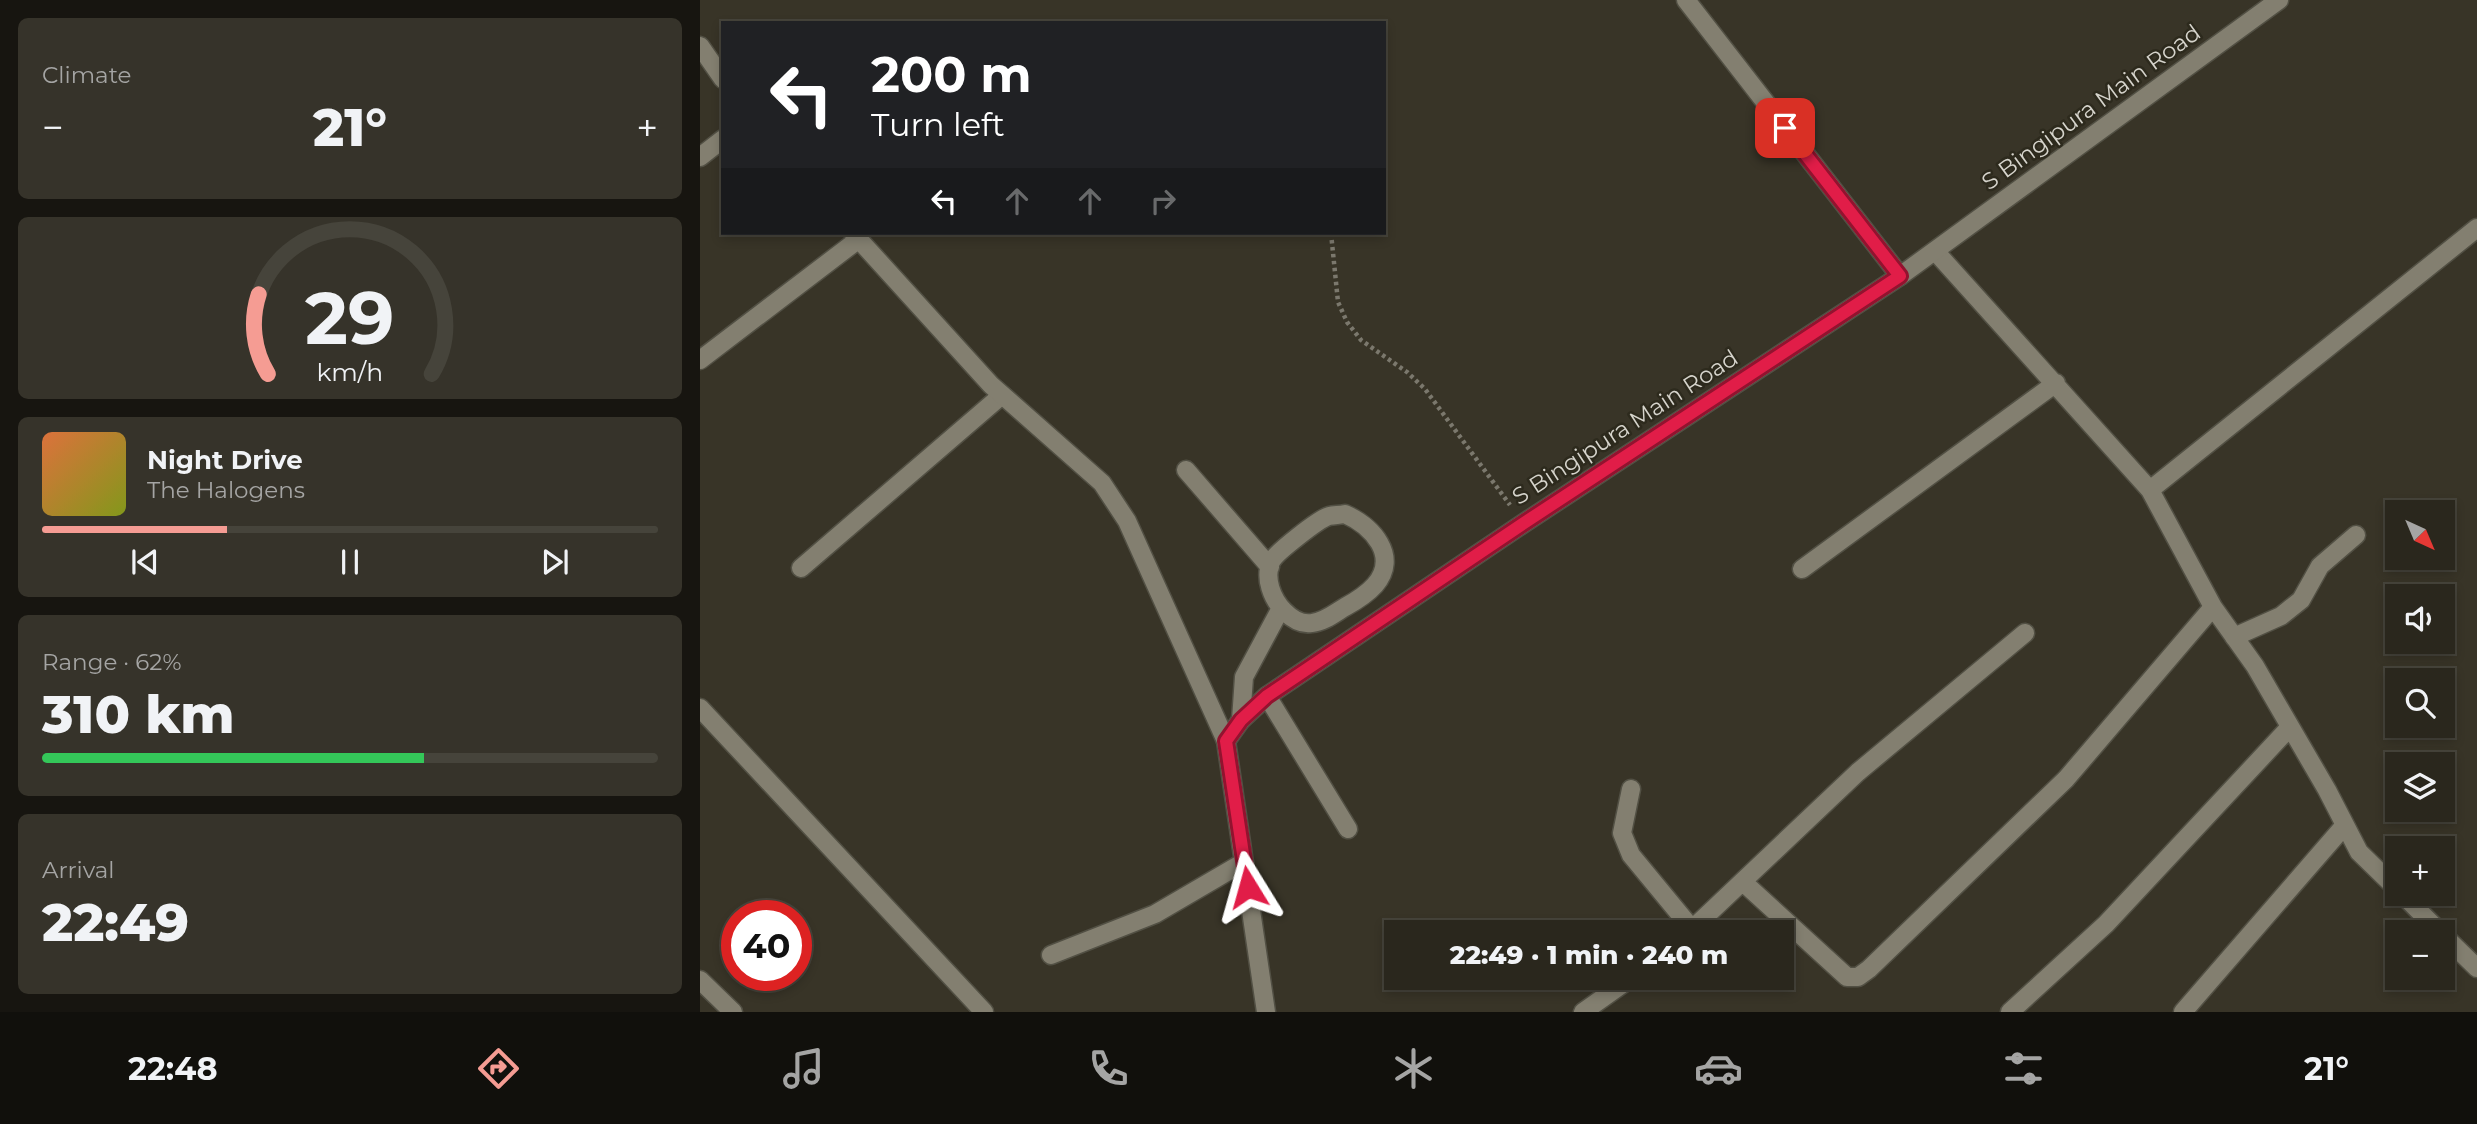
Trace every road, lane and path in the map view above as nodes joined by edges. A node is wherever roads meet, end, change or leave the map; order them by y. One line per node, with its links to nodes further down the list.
1 (1686, 0): 11 (street)
2 (2279, 0): 10 (street, S Bingipura Main Road)
3 (700, 46): 4 (street)
4 (721, 76)
5 (721, 141): 6 (street)
6 (700, 157)
7 (2477, 228): 16 (street)
8 (1331, 235): 17 (path)
9 (856, 236): 12 (street); 14 (street)
10 (1935, 251): 11 (street, S Bingipura Main Road); 13 (street)
11 (1900, 276): 17 (street, S Bingipura Main Road)
12 (700, 359)
13 (2056, 383): 16 (street); 21 (street)
14 (1002, 395): 20 (street); 30 (street)
15 (1186, 470): 19 (street)
16 (2150, 490): 22 (street)
17 (1524, 523): 26 (street, S Bingipura Main Road)
18 (2356, 535): 25 (street)
19 (1270, 567): 23 (street); 23 (street)
20 (801, 568)
21 (1802, 569)
22 (2213, 607): 25 (street); 36 (street)
23 (1281, 608): 28 (street)
24 (2025, 633): 36 (street)
25 (2234, 636): 29 (street)
26 (1267, 696): 28 (street, S Bingipura Main Road); 33 (street)
27 (700, 708): 47 (street)
28 (1241, 720): 30 (street, S Bingipura Main Road)
29 (2290, 727): 32 (street); 50 (street)
30 (1226, 741): 34 (street)
31 (1631, 789): 38 (street)
32 (2345, 825): 35 (street); 51 (street)
33 (1348, 829)
34 (1244, 862): 42 (street); 48 (street)
35 (2385, 877)
36 (1743, 882): 39 (street)
37 (2414, 906): 40 (street)
38 (1681, 920)
39 (1702, 920)
40 (2428, 920)
41 (2455, 947): 43 (street)
42 (1051, 955)
43 (2477, 968)
44 (700, 980): 46 (street)
45 (1613, 990): 49 (street)
46 (733, 1012)
47 (984, 1012)
48 (1266, 1012)
49 (1583, 1012)
50 (2010, 1012)
51 (2183, 1012)

